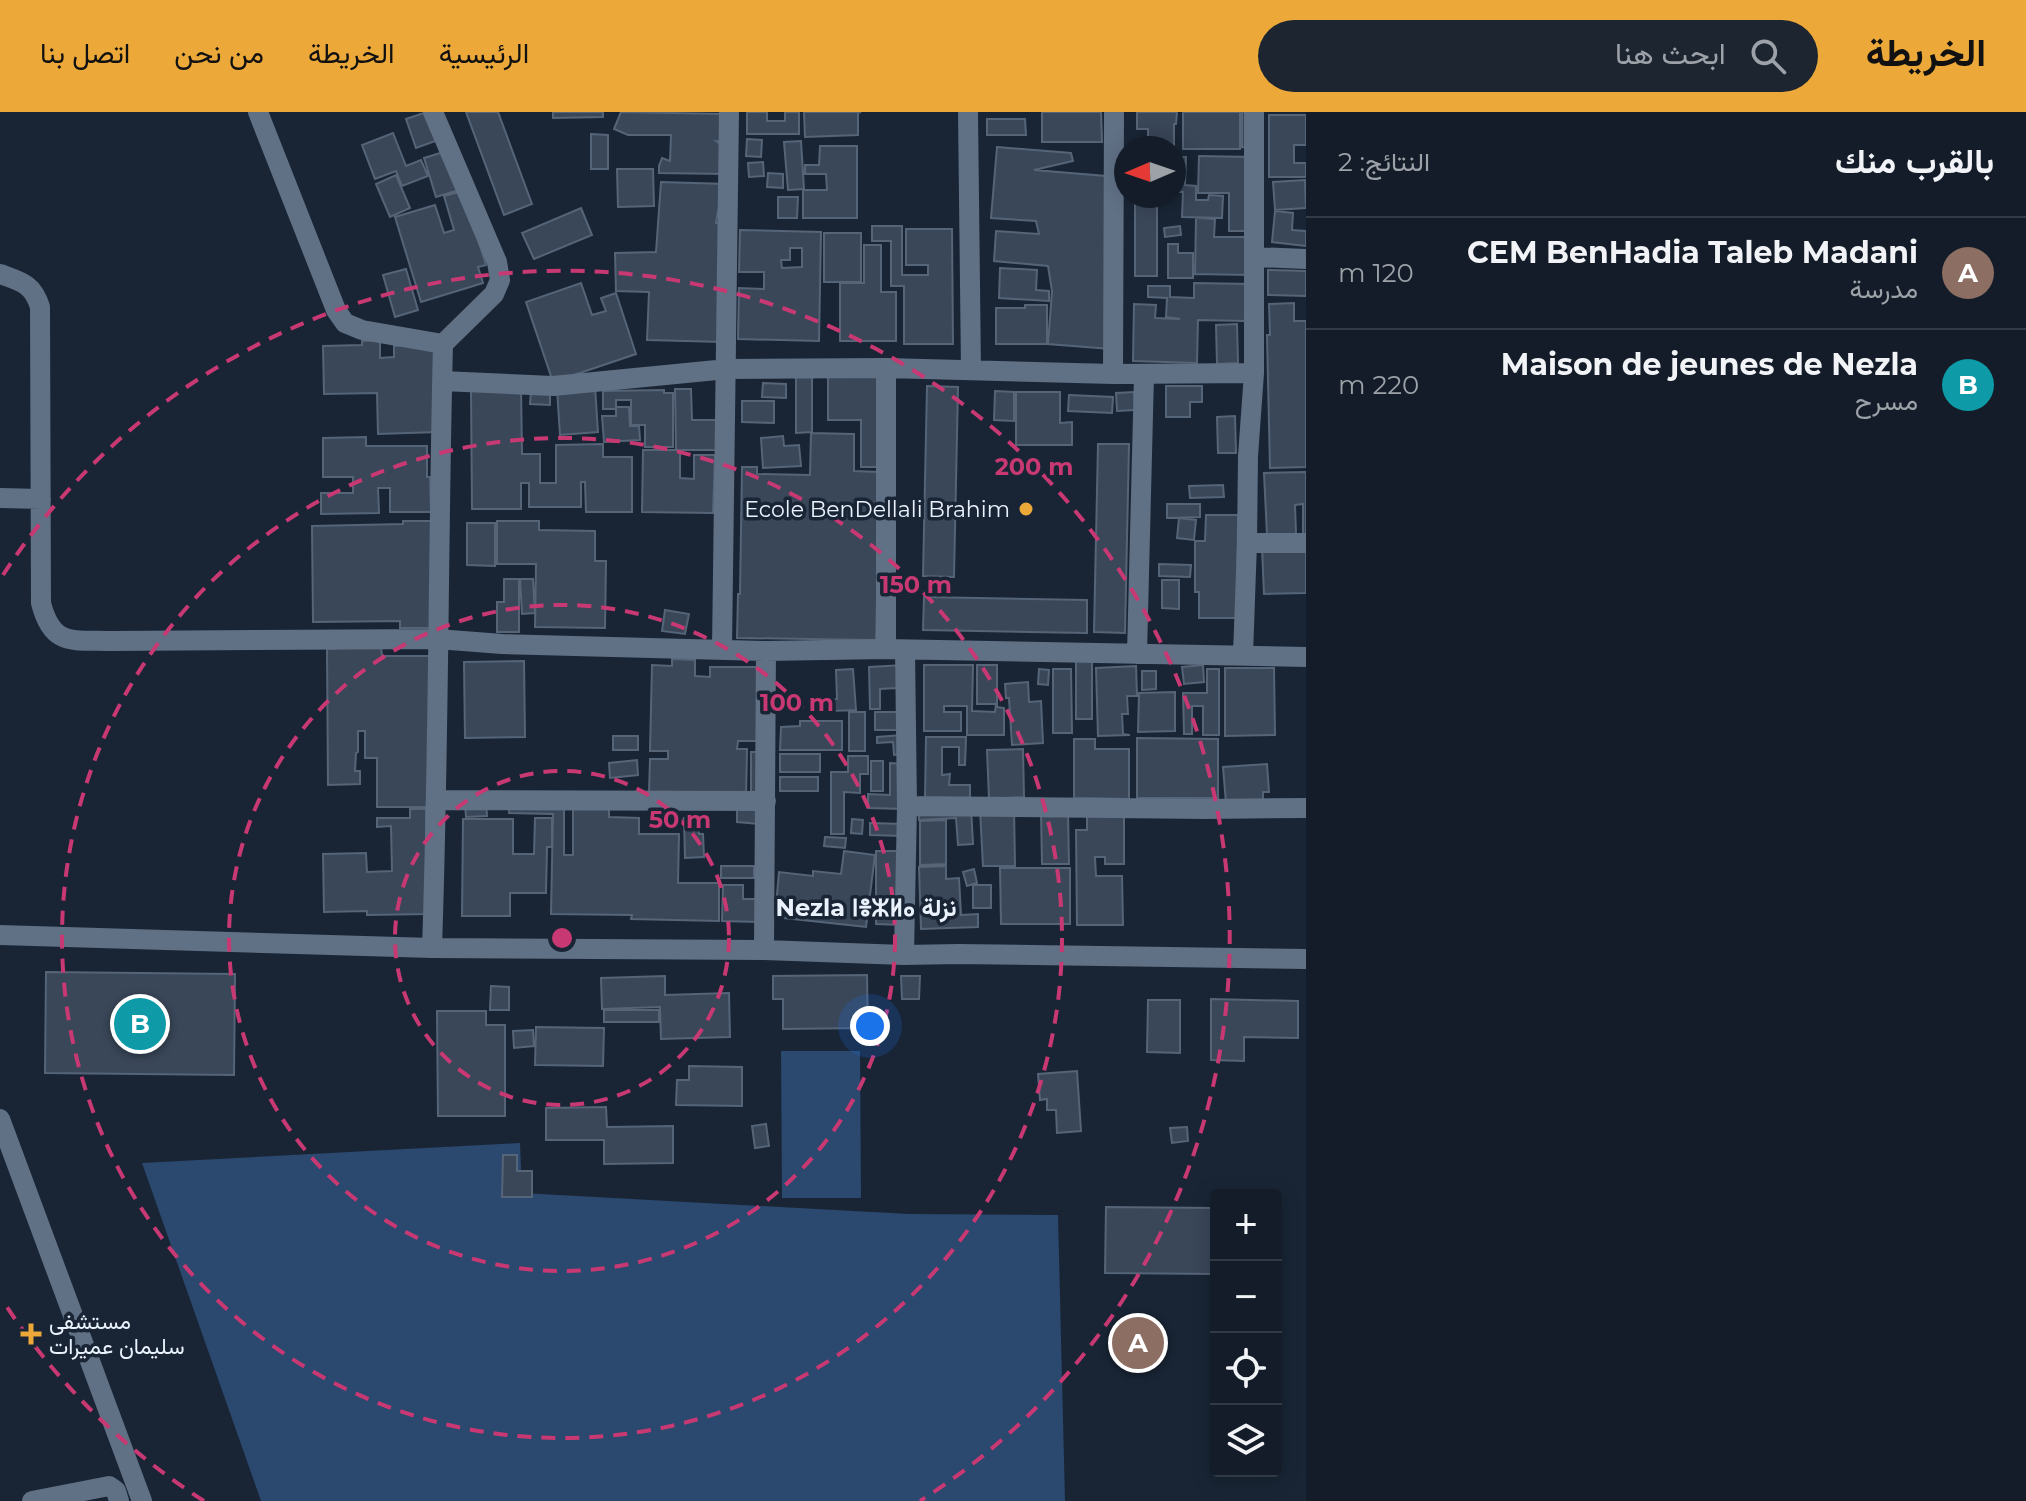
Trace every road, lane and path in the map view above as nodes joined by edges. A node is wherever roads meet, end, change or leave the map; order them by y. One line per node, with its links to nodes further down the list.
1 (258, 112): 10 (street)
2 (433, 112): 10 (street)
3 (729, 112): 12 (street)
4 (968, 112): 13 (street)
5 (1114, 112): 15 (street)
6 (1254, 112): 7 (street)
7 (1254, 257): 8 (street); 14 (street)
8 (1306, 259)
9 (0, 274): 19 (street)
10 (443, 344): 17 (street)
11 (886, 368): 12 (street); 13 (street); 24 (street)
12 (727, 369): 17 (street); 23 (street)
13 (971, 370): 15 (street)
14 (1254, 373): 16 (street); 20 (street)
15 (1113, 374): 16 (street)
16 (1144, 375): 26 (street)
17 (442, 381): 22 (street)
18 (0, 498): 19 (street)
19 (41, 499): 22 (street)
20 (1247, 543): 21 (street); 27 (street)
21 (1306, 543)
22 (437, 639): 23 (street); 29 (street)
23 (722, 649): 25 (street)
24 (896, 649): 25 (street); 26 (street); 31 (street)
25 (766, 651): 30 (street)
26 (1137, 654): 27 (street)
27 (1243, 655): 28 (street)
28 (1306, 657)
29 (437, 800): 30 (street); 34 (street)
30 (766, 801): 35 (street)
31 (907, 806): 32 (street); 36 (street)
32 (1306, 808)
33 (0, 935): 34 (street)
34 (432, 948): 35 (street)
35 (764, 950): 36 (street)
36 (904, 955): 37 (street)
37 (1306, 959)
38 (0, 1119): 41 (street)
39 (32, 1501): 40 (street)
40 (119, 1501)
41 (142, 1501)

